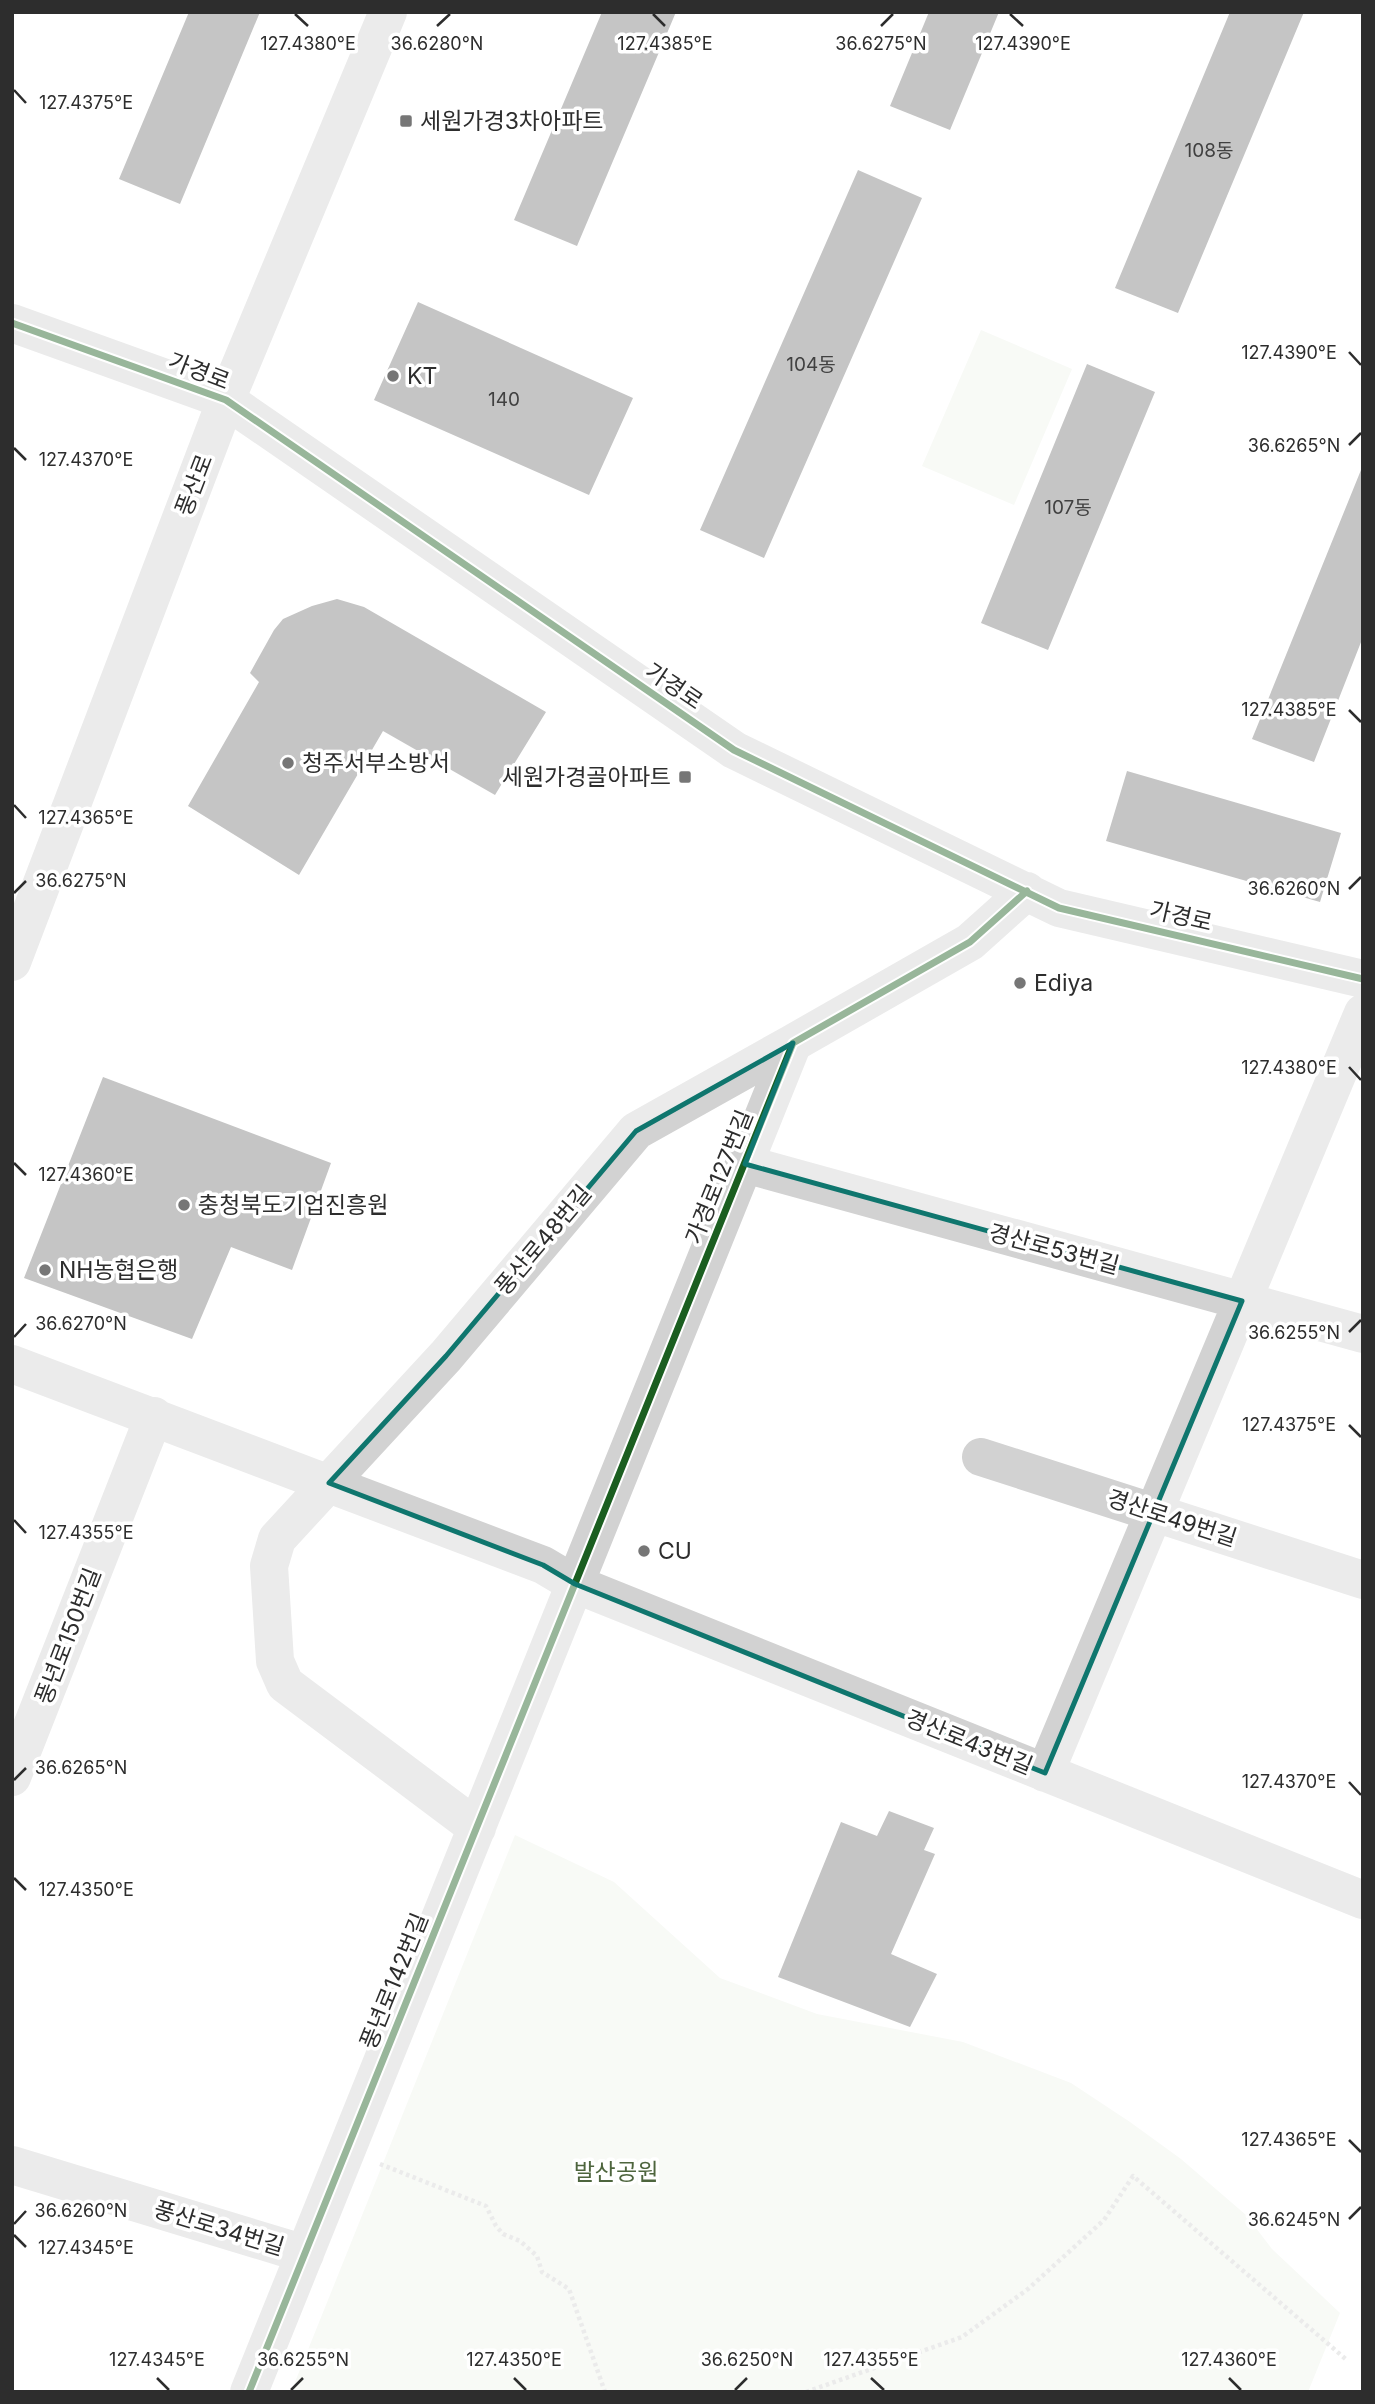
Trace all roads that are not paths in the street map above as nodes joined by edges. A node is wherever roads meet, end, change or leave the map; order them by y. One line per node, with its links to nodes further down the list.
1 (388, 12): 3 (street, 풍산로)
2 (12, 323): 3 (street, 가경로)
3 (226, 400): 4 (street, 가경로); 5 (street, 풍산로)
4 (1027, 891): 6 (street, 가경로); 8 (street)
5 (12, 962)
6 (1363, 979)
7 (1363, 1013): 10 (street)
8 (793, 1042): 9 (street, 가경로127번길); 15 (street, 풍산로48번길)
9 (744, 1164): 10 (street, 경산로53번길); 18 (street, 가경로127번길)
10 (1242, 1301): 11 (street, 경산로53번길); 16 (street)
11 (1363, 1334)
12 (12, 1364): 13 (street)
13 (155, 1416): 15 (street); 20 (street, 풍년로150번길)
14 (981, 1457): 16 (street, 경산로49번길)
15 (329, 1483): 18 (street); 21 (street, 풍산로48번길)
16 (1154, 1512): 17 (street, 경산로49번길); 19 (street)
17 (1363, 1580)
18 (575, 1584): 19 (street, 경산로43번길); 21 (street, 풍년로142번길)
19 (1045, 1773): 22 (street, 경산로43번길)
20 (12, 1777)
21 (477, 1828): 24 (street, 풍년로142번길)
22 (1363, 1900)
23 (12, 2165): 24 (street, 풍산로34번길)
24 (305, 2254): 25 (street, 풍년로142번길)
25 (249, 2392)

